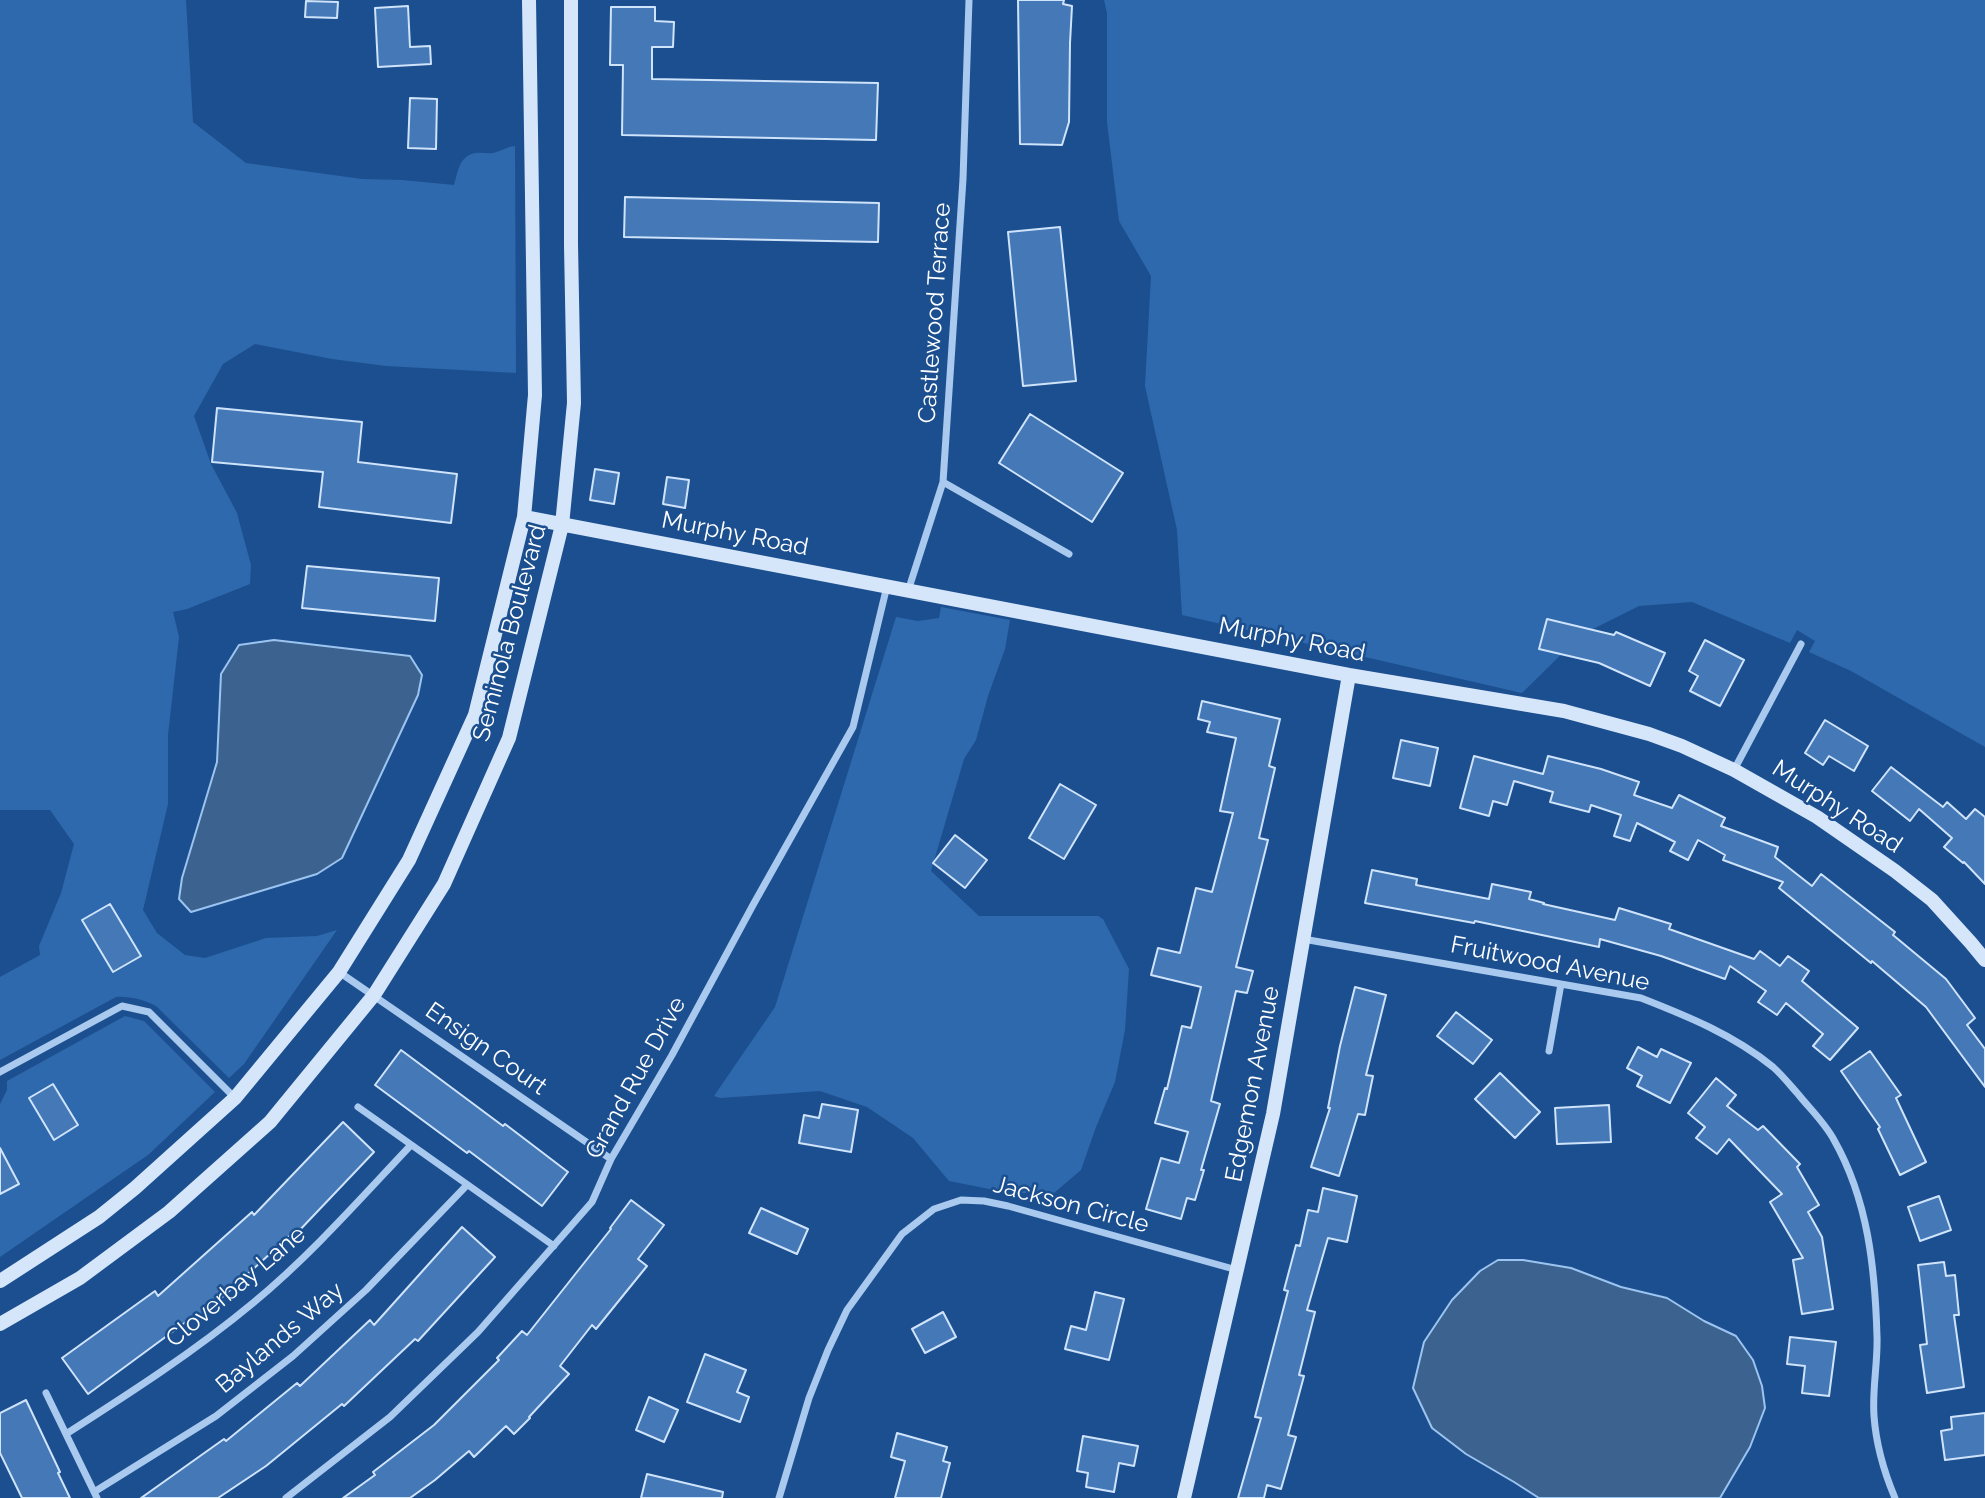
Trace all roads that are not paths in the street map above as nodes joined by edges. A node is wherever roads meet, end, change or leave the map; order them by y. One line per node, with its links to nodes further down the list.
1 (529, 0): 5 (main road, Seminola Boulevard)
2 (571, 0): 6 (main road, Seminola Boulevard)
3 (969, 0): 4 (street, Castlewood Terrace)
4 (943, 482): 7 (street); 9 (street, Castlewood Terrace)
5 (524, 517): 6 (main road, Murphy Road); 15 (main road, Seminola Boulevard)
6 (562, 525): 8 (main road, Murphy Road); 17 (main road, Seminola Boulevard)
7 (1069, 554)
8 (887, 586): 9 (main road, Murphy Road); 23 (street, Grand Rue Drive)
9 (908, 590): 11 (main road, Murphy Road)
10 (1801, 644): 12 (street)
11 (1349, 675): 12 (main road, Murphy Road); 13 (main road, Edgemon Avenue)
12 (1734, 770): 14 (main road, Murphy Road)
13 (1303, 939): 16 (street, Fruitwood Avenue); 26 (main road, Edgemon Avenue)
14 (1985, 960)
15 (339, 972): 17 (street, Ensign Court); 20 (main road, Seminola Boulevard)
16 (1561, 984): 18 (street); 35 (street, Fruitwood Avenue)
17 (374, 995): 23 (street, Ensign Court); 28 (main road, Seminola Boulevard)
18 (1549, 1051)
19 (0, 1072): 20 (street)
20 (235, 1098): 27 (main road, Seminola Boulevard)
21 (358, 1107): 22 (street)
22 (411, 1145): 24 (street); 30 (street, Cloverbay Lane)
23 (611, 1159): 25 (street, Grand Rue Drive)
24 (467, 1185): 25 (street); 31 (street, Baylands Way)
25 (554, 1247): 32 (street, Grand Rue Drive)
26 (1238, 1270): 33 (street, Jackson Circle); 34 (main road, Edgemon Avenue)
27 (0, 1281)
28 (0, 1324)
29 (46, 1393): 30 (street)
30 (66, 1434): 31 (street)
31 (95, 1495)
32 (286, 1498)
33 (779, 1498)
34 (1184, 1498)
35 (1895, 1498)

